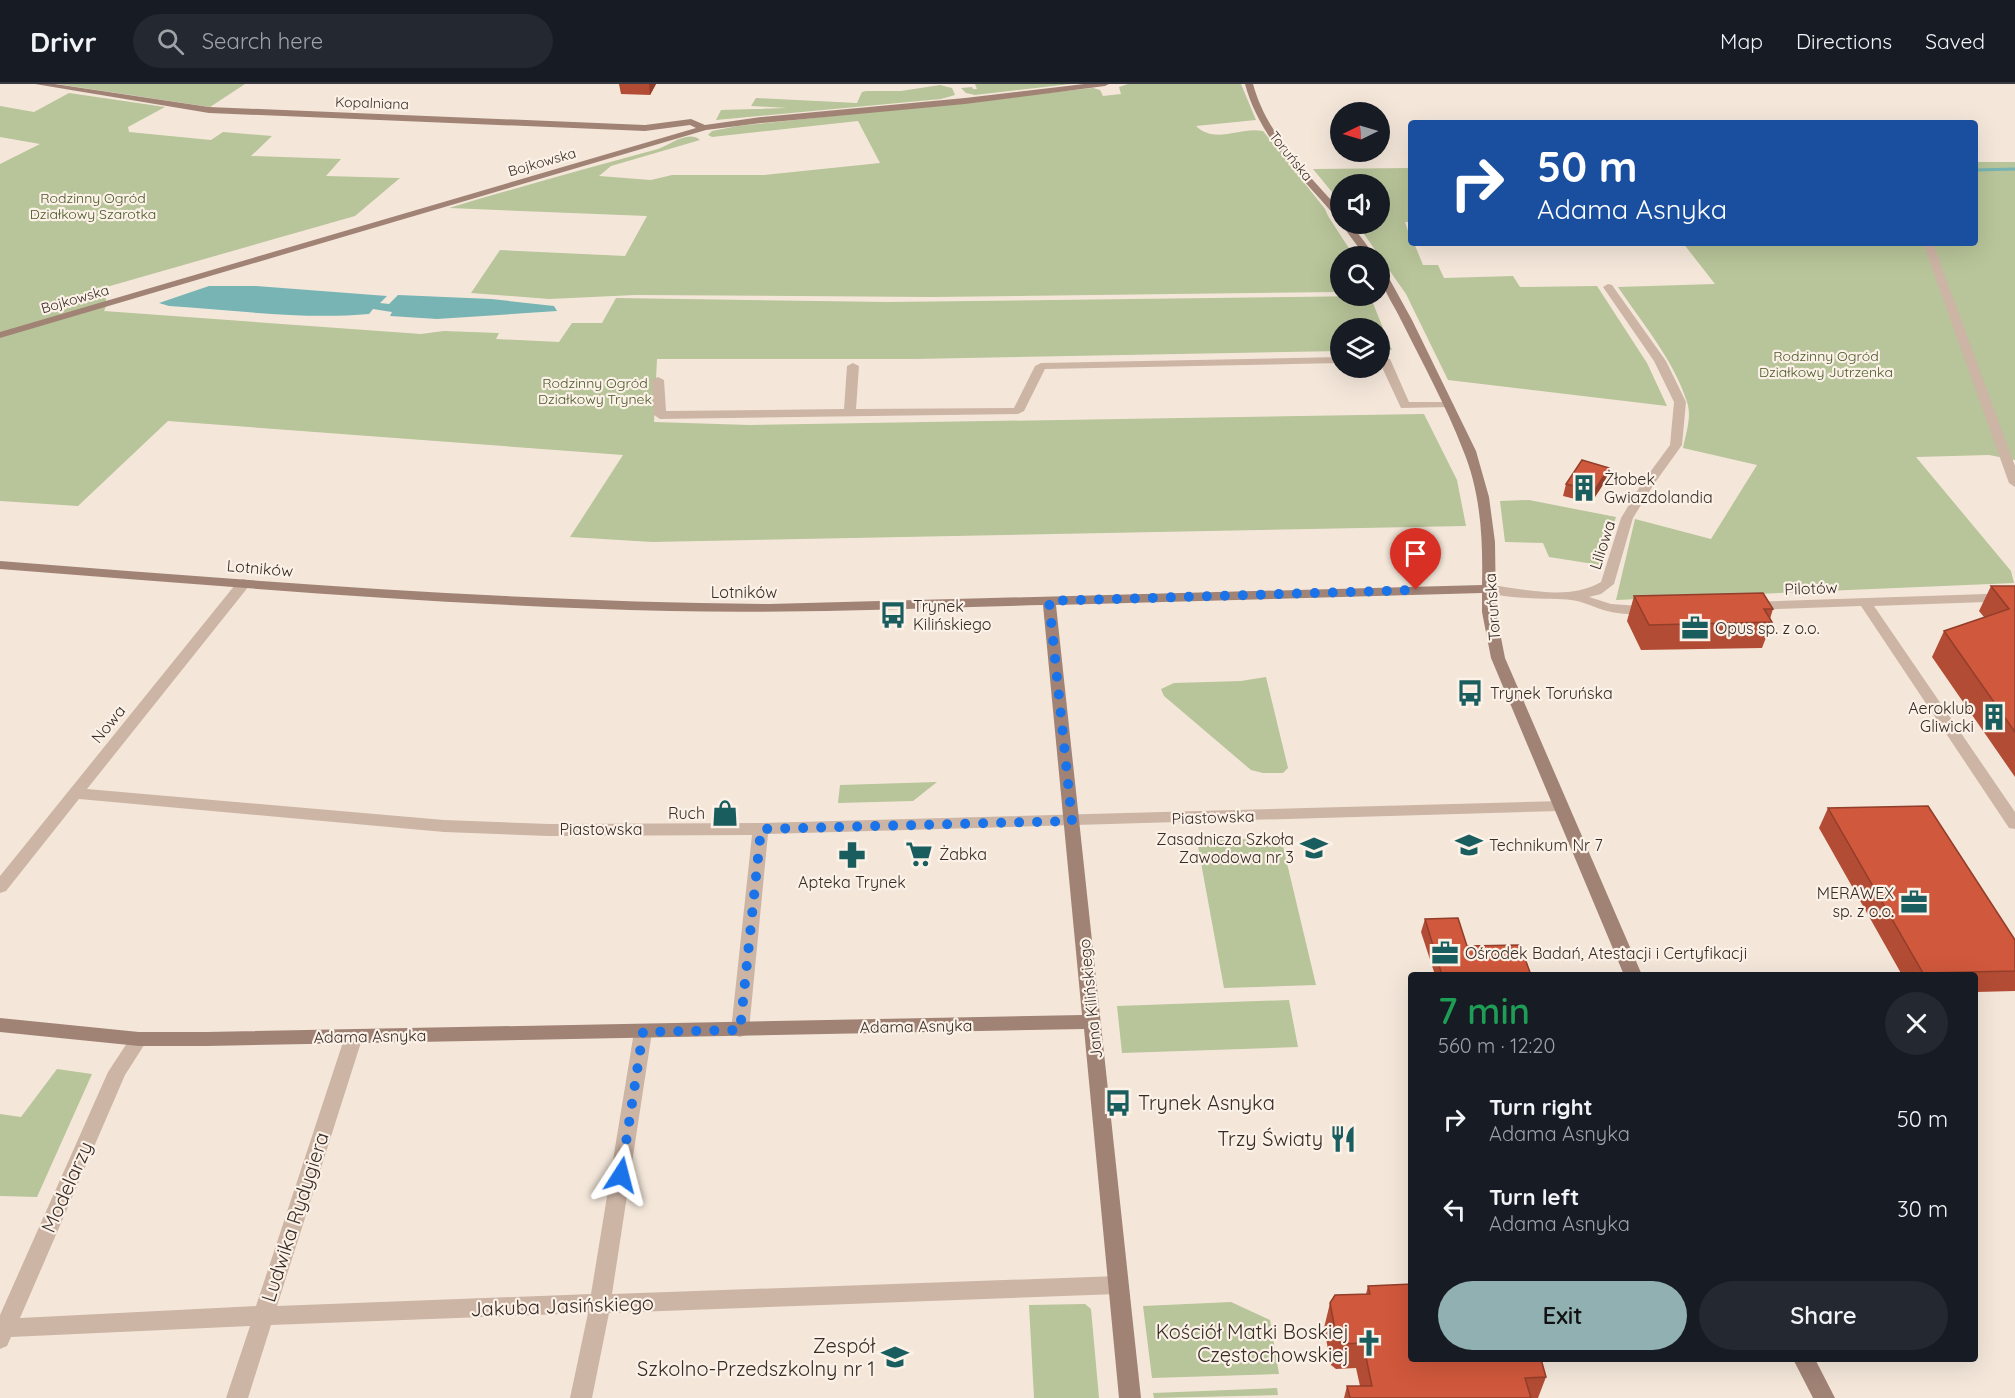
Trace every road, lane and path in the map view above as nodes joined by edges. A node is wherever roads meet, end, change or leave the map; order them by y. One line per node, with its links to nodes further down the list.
1 (39, 84): 4 (street, Kopalniana)
2 (1105, 84): 4 (street, Bojkowska)
3 (1248, 86): 5 (street, Toruńska)
4 (705, 128): 11 (street, Bojkowska)
5 (1330, 204)
6 (1354, 234): 7 (street)
7 (1363, 246)
8 (1929, 246): 18 (street)
9 (1608, 287): 22 (street, Liliowa)
10 (1390, 289): 16 (street, Toruńska)
11 (0, 335)
12 (1330, 360): 17 (street)
13 (853, 366): 17 (street)
14 (1390, 372): 16 (street)
15 (658, 380): 17 (street)
16 (1448, 405): 21 (street, Toruńska)
17 (850, 413)
18 (2015, 483)
19 (0, 565): 20 (street, Lotników)
20 (244, 583): 24 (street, Lotników); 28 (street, Nowa)
21 (1490, 589): 22 (street, Liliowa); 24 (street, Lotników); 29 (street, Toruńska)
22 (1574, 596): 27 (street)
23 (2015, 597): 25 (street, Pilotów)
24 (1049, 601): 30 (street, Jana Kilińskiego)
25 (1865, 602): 26 (street, Pilotów); 31 (street)
26 (1734, 607)
27 (1662, 609)
28 (75, 793): 32 (street, Piastowska); 33 (street, Nowa)
29 (1560, 806): 30 (street, Piastowska); 34 (street, Toruńska)
30 (1072, 821): 32 (street, Piastowska); 35 (street, Jana Kilińskiego)
31 (2015, 824)
32 (761, 829): 37 (street)
33 (0, 887)
34 (1632, 972)
35 (1093, 1023): 37 (street, Adama Asnyka); 41 (street, Jana Kilińskiego)
36 (0, 1025): 40 (street, Adama Asnyka)
37 (740, 1030): 38 (street, Adama Asnyka)
38 (643, 1032): 39 (street, Adama Asnyka); 42 (street)
39 (354, 1036): 40 (street, Adama Asnyka); 43 (street, Ludwika Rydygiera)
40 (139, 1039): 44 (street, Modelarzy)
41 (1118, 1285): 42 (street, Jakuba Jasińskiego); 48 (street, Jana Kilińskiego)
42 (600, 1304): 43 (street, Jakuba Jasińskiego); 47 (street)
43 (263, 1316): 44 (street, Jakuba Jasińskiego); 46 (street, Ludwika Rydygiera)
44 (2, 1334)
45 (1806, 1362): 49 (street)
46 (237, 1398)
47 (580, 1398)
48 (1130, 1398)
49 (1824, 1398)

